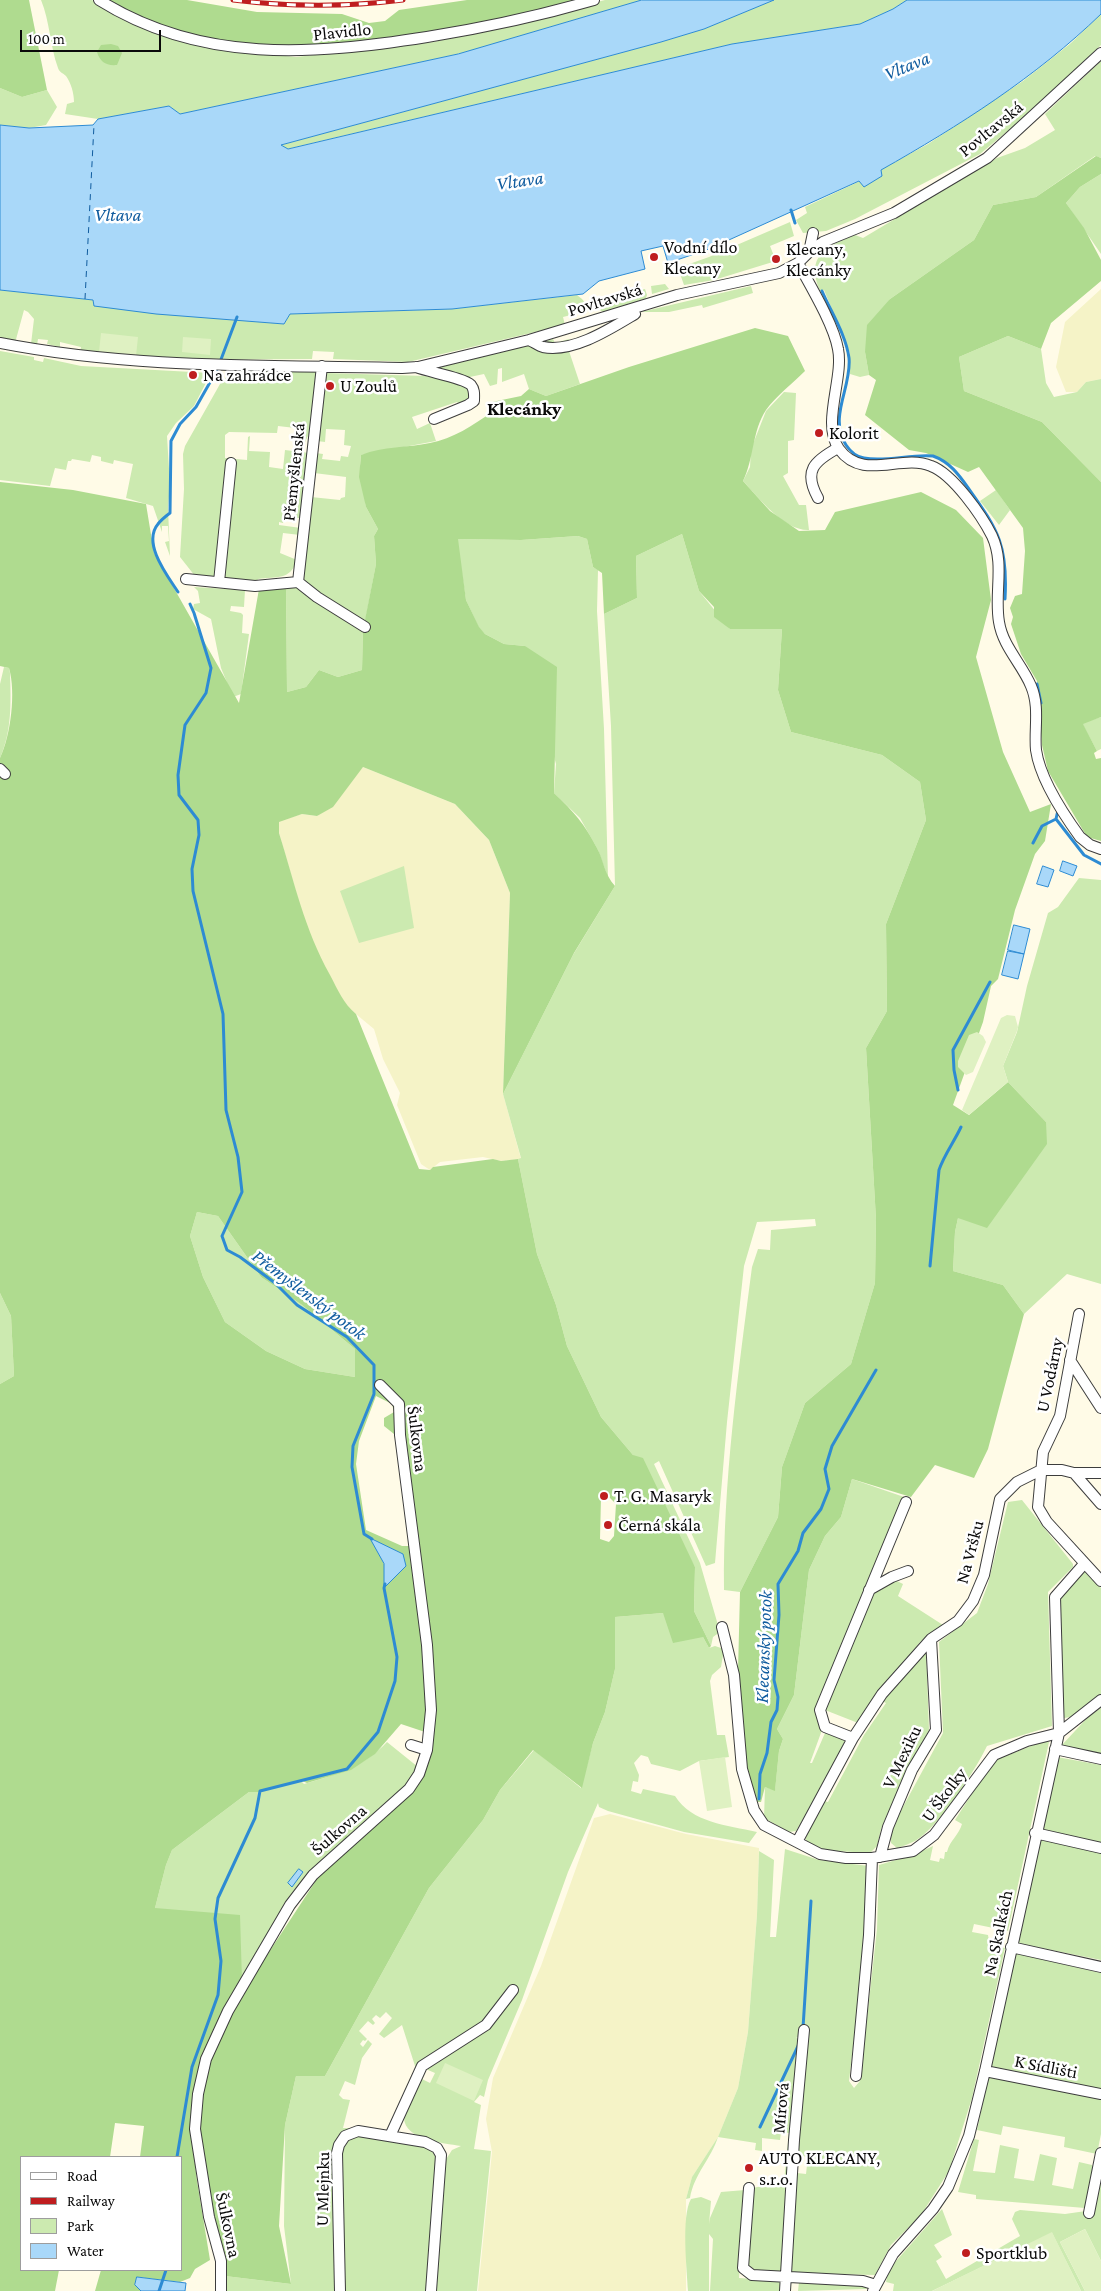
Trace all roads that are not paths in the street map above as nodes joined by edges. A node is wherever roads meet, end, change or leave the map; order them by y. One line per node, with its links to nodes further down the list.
1 (99, 0): 2 (street, Plavidlo)
2 (594, 0)
3 (1101, 53): 5 (street, Povltavská)
4 (813, 233): 5 (street)
5 (808, 252): 6 (street, Povltavská)
6 (798, 263): 7 (street, Povltavská); 13 (street)
7 (633, 309): 8 (street, Povltavská); 8 (street)
8 (530, 340): 11 (street, Povltavská)
9 (0, 343): 10 (street, Povltavská)
10 (322, 366): 11 (street, Povltavská); 18 (street, Přemyšlenská)
11 (416, 367): 12 (street)
12 (434, 419)
13 (838, 448): 15 (street); 20 (street)
14 (232, 463): 17 (street)
15 (818, 498)
16 (186, 579): 17 (street)
17 (218, 582): 18 (street)
18 (298, 582): 19 (street)
19 (365, 627)
20 (1101, 850)
21 (1079, 1314): 22 (street, U Vodárny)
22 (1070, 1360): 24 (street); 25 (street, U Vodárny)
23 (380, 1385): 41 (street, Šulkovna)
24 (1101, 1408)
25 (1041, 1470): 26 (street, Na Vršku); 30 (street, U Vodárny); 35 (street, Na Vršku)
26 (1074, 1473): 27 (street, Na Vršku); 29 (street)
27 (1101, 1473)
28 (906, 1502): 33 (street)
29 (1101, 1504)
30 (1084, 1564): 32 (street, U Vodárny); 37 (street, Na Skalkách)
31 (908, 1571): 33 (street)
32 (1101, 1581)
33 (868, 1590): 38 (street)
34 (722, 1627): 44 (street, U Školky)
35 (931, 1639): 38 (street, Na Vršku); 46 (street, V Mexiku)
36 (1101, 1700): 37 (street, U Školky)
37 (1059, 1733): 40 (street, Na Skalkách); 46 (street, U Školky)
38 (853, 1738): 44 (street, Na Vršku)
39 (411, 1745): 41 (street)
40 (1055, 1749): 42 (street); 43 (street, Na Skalkách)
41 (427, 1750): 60 (street, Šulkovna)
42 (1101, 1759)
43 (1035, 1833): 45 (street); 47 (street, Na Skalkách)
44 (797, 1842): 46 (street, U Školky)
45 (1101, 1848)
46 (876, 1858): 52 (street, V Mexiku)
47 (1011, 1948): 48 (street); 51 (street, Na Skalkách)
48 (1101, 1967)
49 (513, 1990): 54 (street)
50 (804, 2030): 58 (street, Mírová)
51 (985, 2071): 53 (street, K Sídlišti); 59 (street, Na Skalkách)
52 (856, 2076)
53 (1101, 2094)
54 (390, 2136): 61 (street, U Mlejnku); 62 (street, U Mlejnku)
55 (1101, 2153): 57 (street)
56 (749, 2188): 58 (street)
57 (1089, 2213)
58 (786, 2278): 59 (street); 63 (street, Mírová)
59 (874, 2288)
60 (221, 2291)
61 (340, 2291)
62 (431, 2291)
63 (785, 2291)

